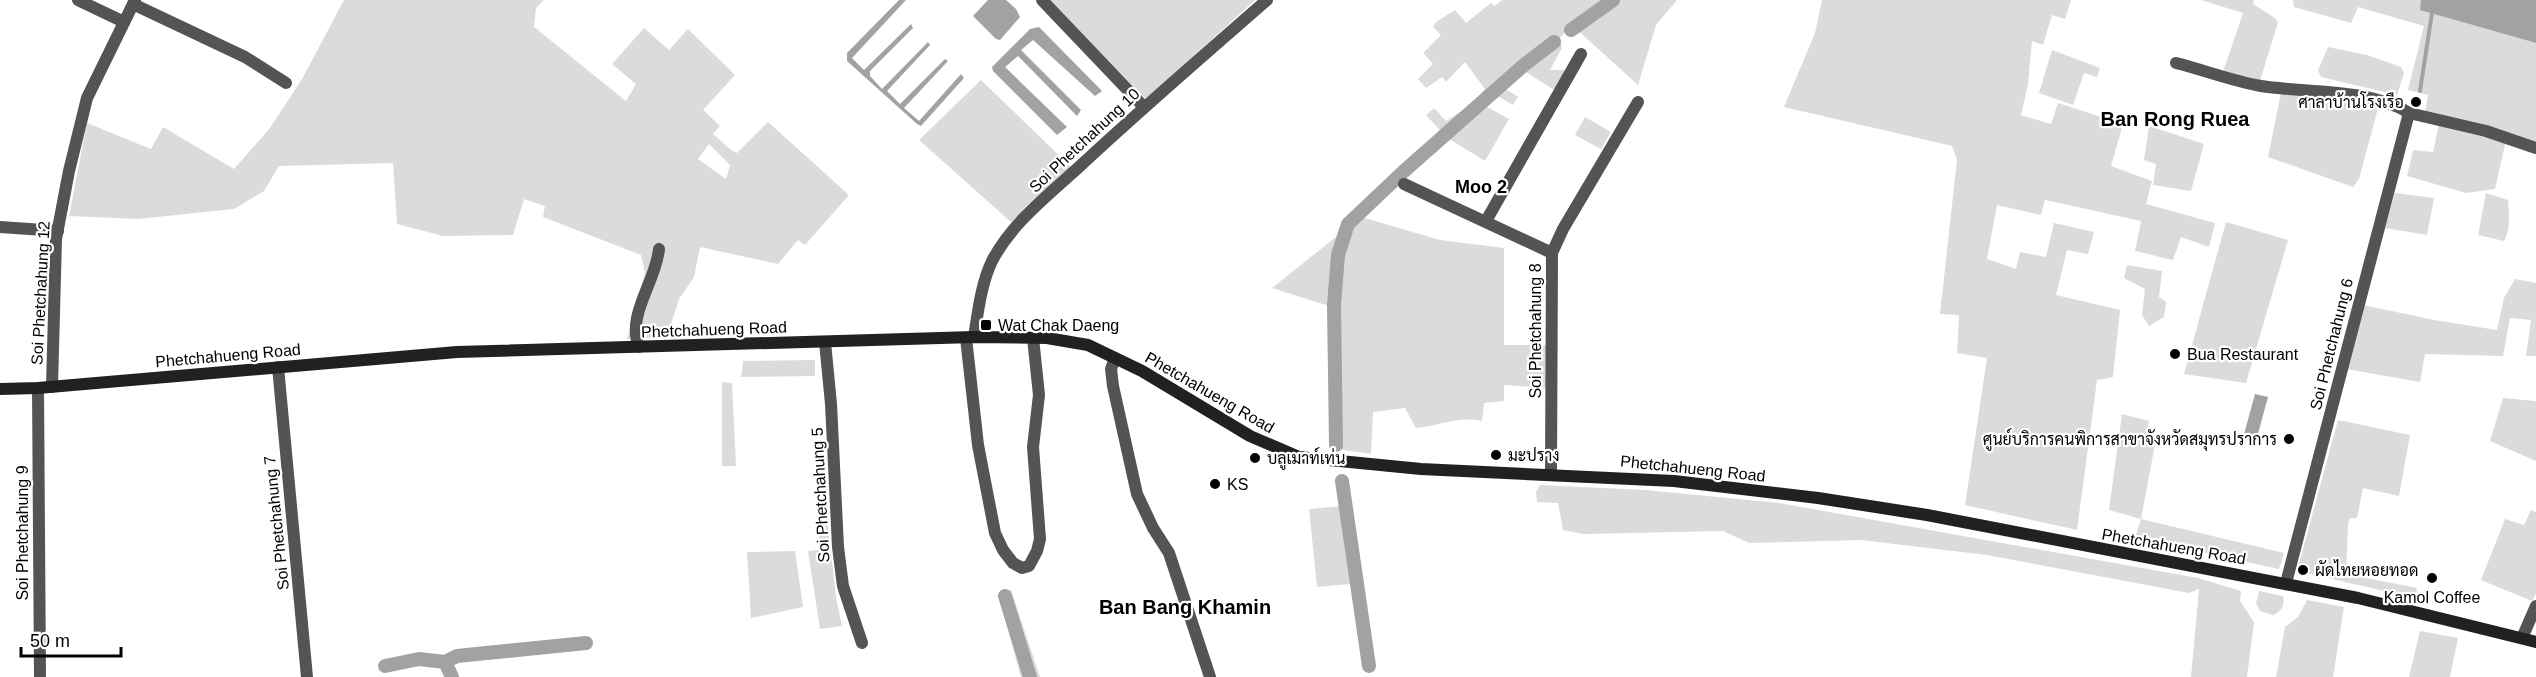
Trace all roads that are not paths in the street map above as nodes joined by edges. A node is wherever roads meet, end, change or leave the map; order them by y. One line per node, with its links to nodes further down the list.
1 (78, 0): 5 (street)
2 (1042, 0): 10 (street)
3 (1267, 0): 10 (street, Soi Phetchahung 10)
4 (134, 2): 5 (street, Soi Phetchahung 12); 8 (street)
5 (124, 22): 16 (street, Soi Phetchahung 12)
6 (1581, 54): 14 (street)
7 (2176, 63): 11 (street)
8 (286, 83)
9 (1638, 102): 18 (street, Soi Phetchahung 8)
10 (1144, 107): 19 (street, Soi Phetchahung 10)
11 (2409, 113): 12 (street); 29 (street, Soi Phetchahung 6)
12 (2536, 148)
13 (1404, 184): 14 (street)
14 (1486, 222): 18 (street)
15 (0, 227): 16 (street)
16 (58, 231): 25 (street, Soi Phetchahung 12)
17 (659, 249): 22 (street)
18 (1552, 253): 28 (street, Soi Phetchahung 8)
19 (970, 338): 20 (main road, Phetchahueng Road); 20 (street, Soi Phetchahung 10); 21 (main road, Phetchahueng Road)
20 (1033, 338): 23 (main road, Phetchahueng Road)
21 (825, 342): 22 (main road, Phetchahueng Road); 33 (street, Soi Phetchahung 5)
22 (639, 347): 24 (main road, Phetchahueng Road)
23 (1115, 358): 28 (main road, Phetchahueng Road); 36 (street)
24 (278, 367): 25 (main road, Phetchahueng Road); 35 (street, Soi Phetchahung 7)
25 (52, 387): 26 (main road, Phetchahueng Road)
26 (38, 388): 27 (main road, Phetchahueng Road); 34 (street, Soi Phetchahung 9)
27 (0, 389)
28 (1551, 475): 29 (main road, Phetchahueng Road)
29 (2286, 583): 31 (main road, Phetchahueng Road)
30 (2536, 606): 31 (street)
31 (2522, 638): 32 (main road, Phetchahueng Road)
32 (2536, 642)
33 (862, 643)
34 (40, 677)
35 (307, 677)
36 (1210, 677)

